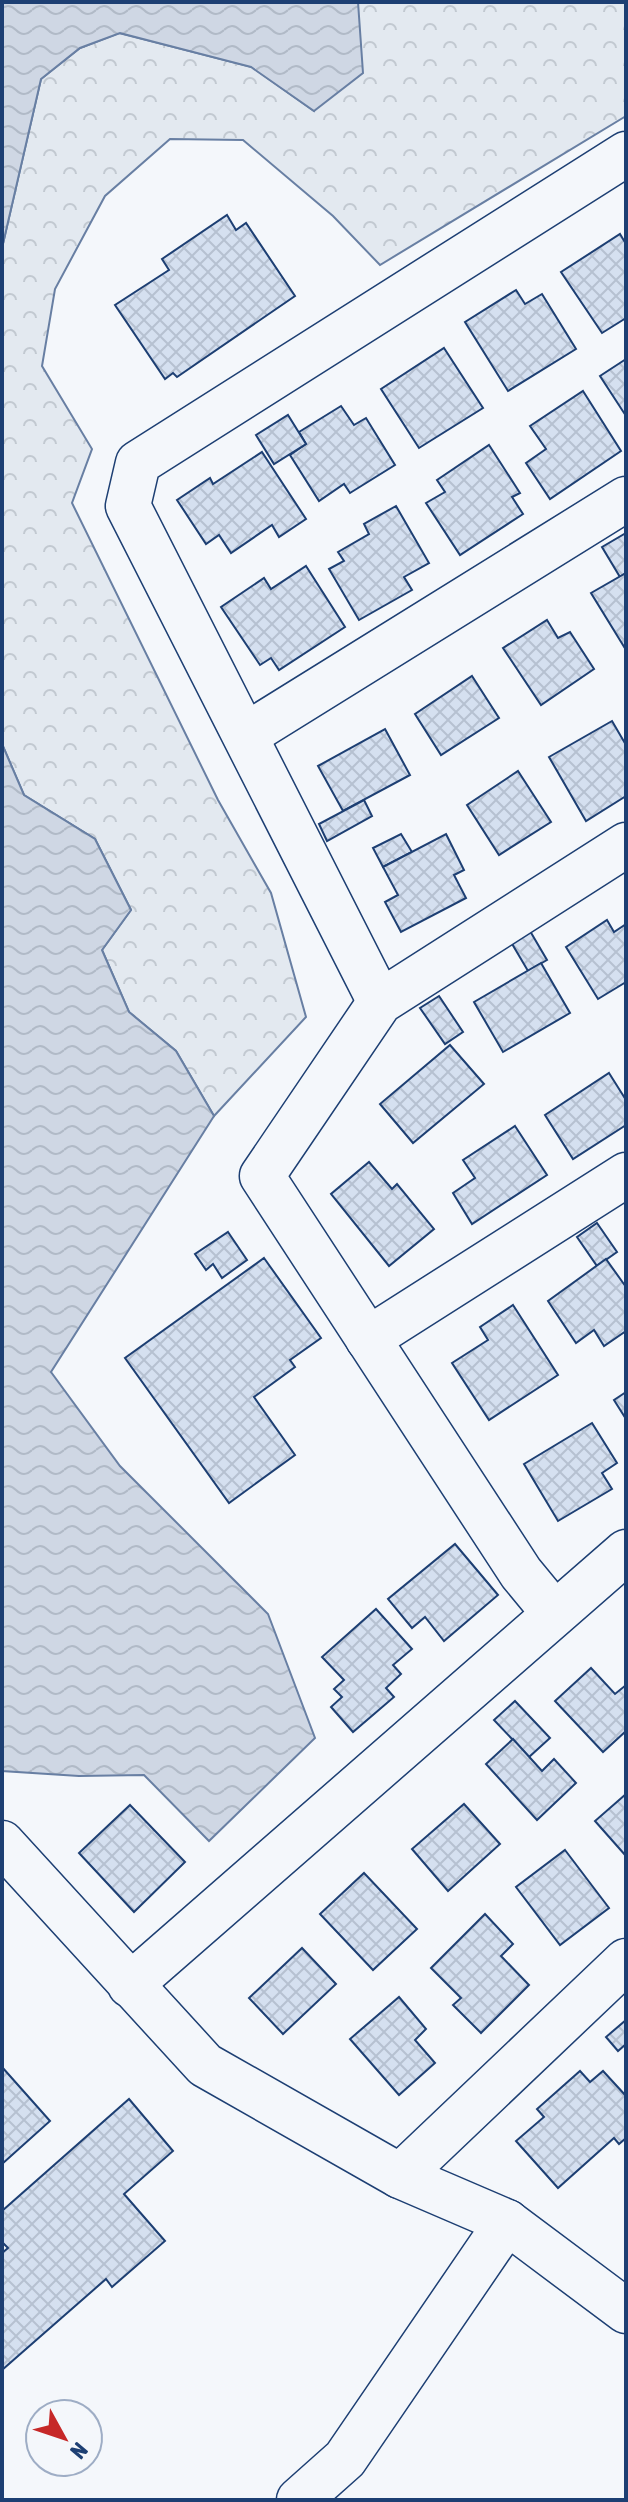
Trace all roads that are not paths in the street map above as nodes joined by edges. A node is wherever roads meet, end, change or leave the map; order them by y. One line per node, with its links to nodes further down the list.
1 (626, 154): 3 (street)
2 (626, 499): 3 (street)
3 (246, 735): 5 (street)
4 (626, 845): 5 (street)
5 (380, 1002): 7 (street)
6 (626, 1175): 7 (street)
7 (368, 1339): 9 (street)
8 (626, 1552): 9 (street)
9 (554, 1613): 12 (street)
10 (2, 1843): 12 (street)
11 (626, 1961): 13 (street)
12 (130, 1985): 13 (street)
13 (400, 2176): 14 (street)
14 (507, 2222): 15 (street); 16 (street)
15 (626, 2311)
16 (299, 2500)

